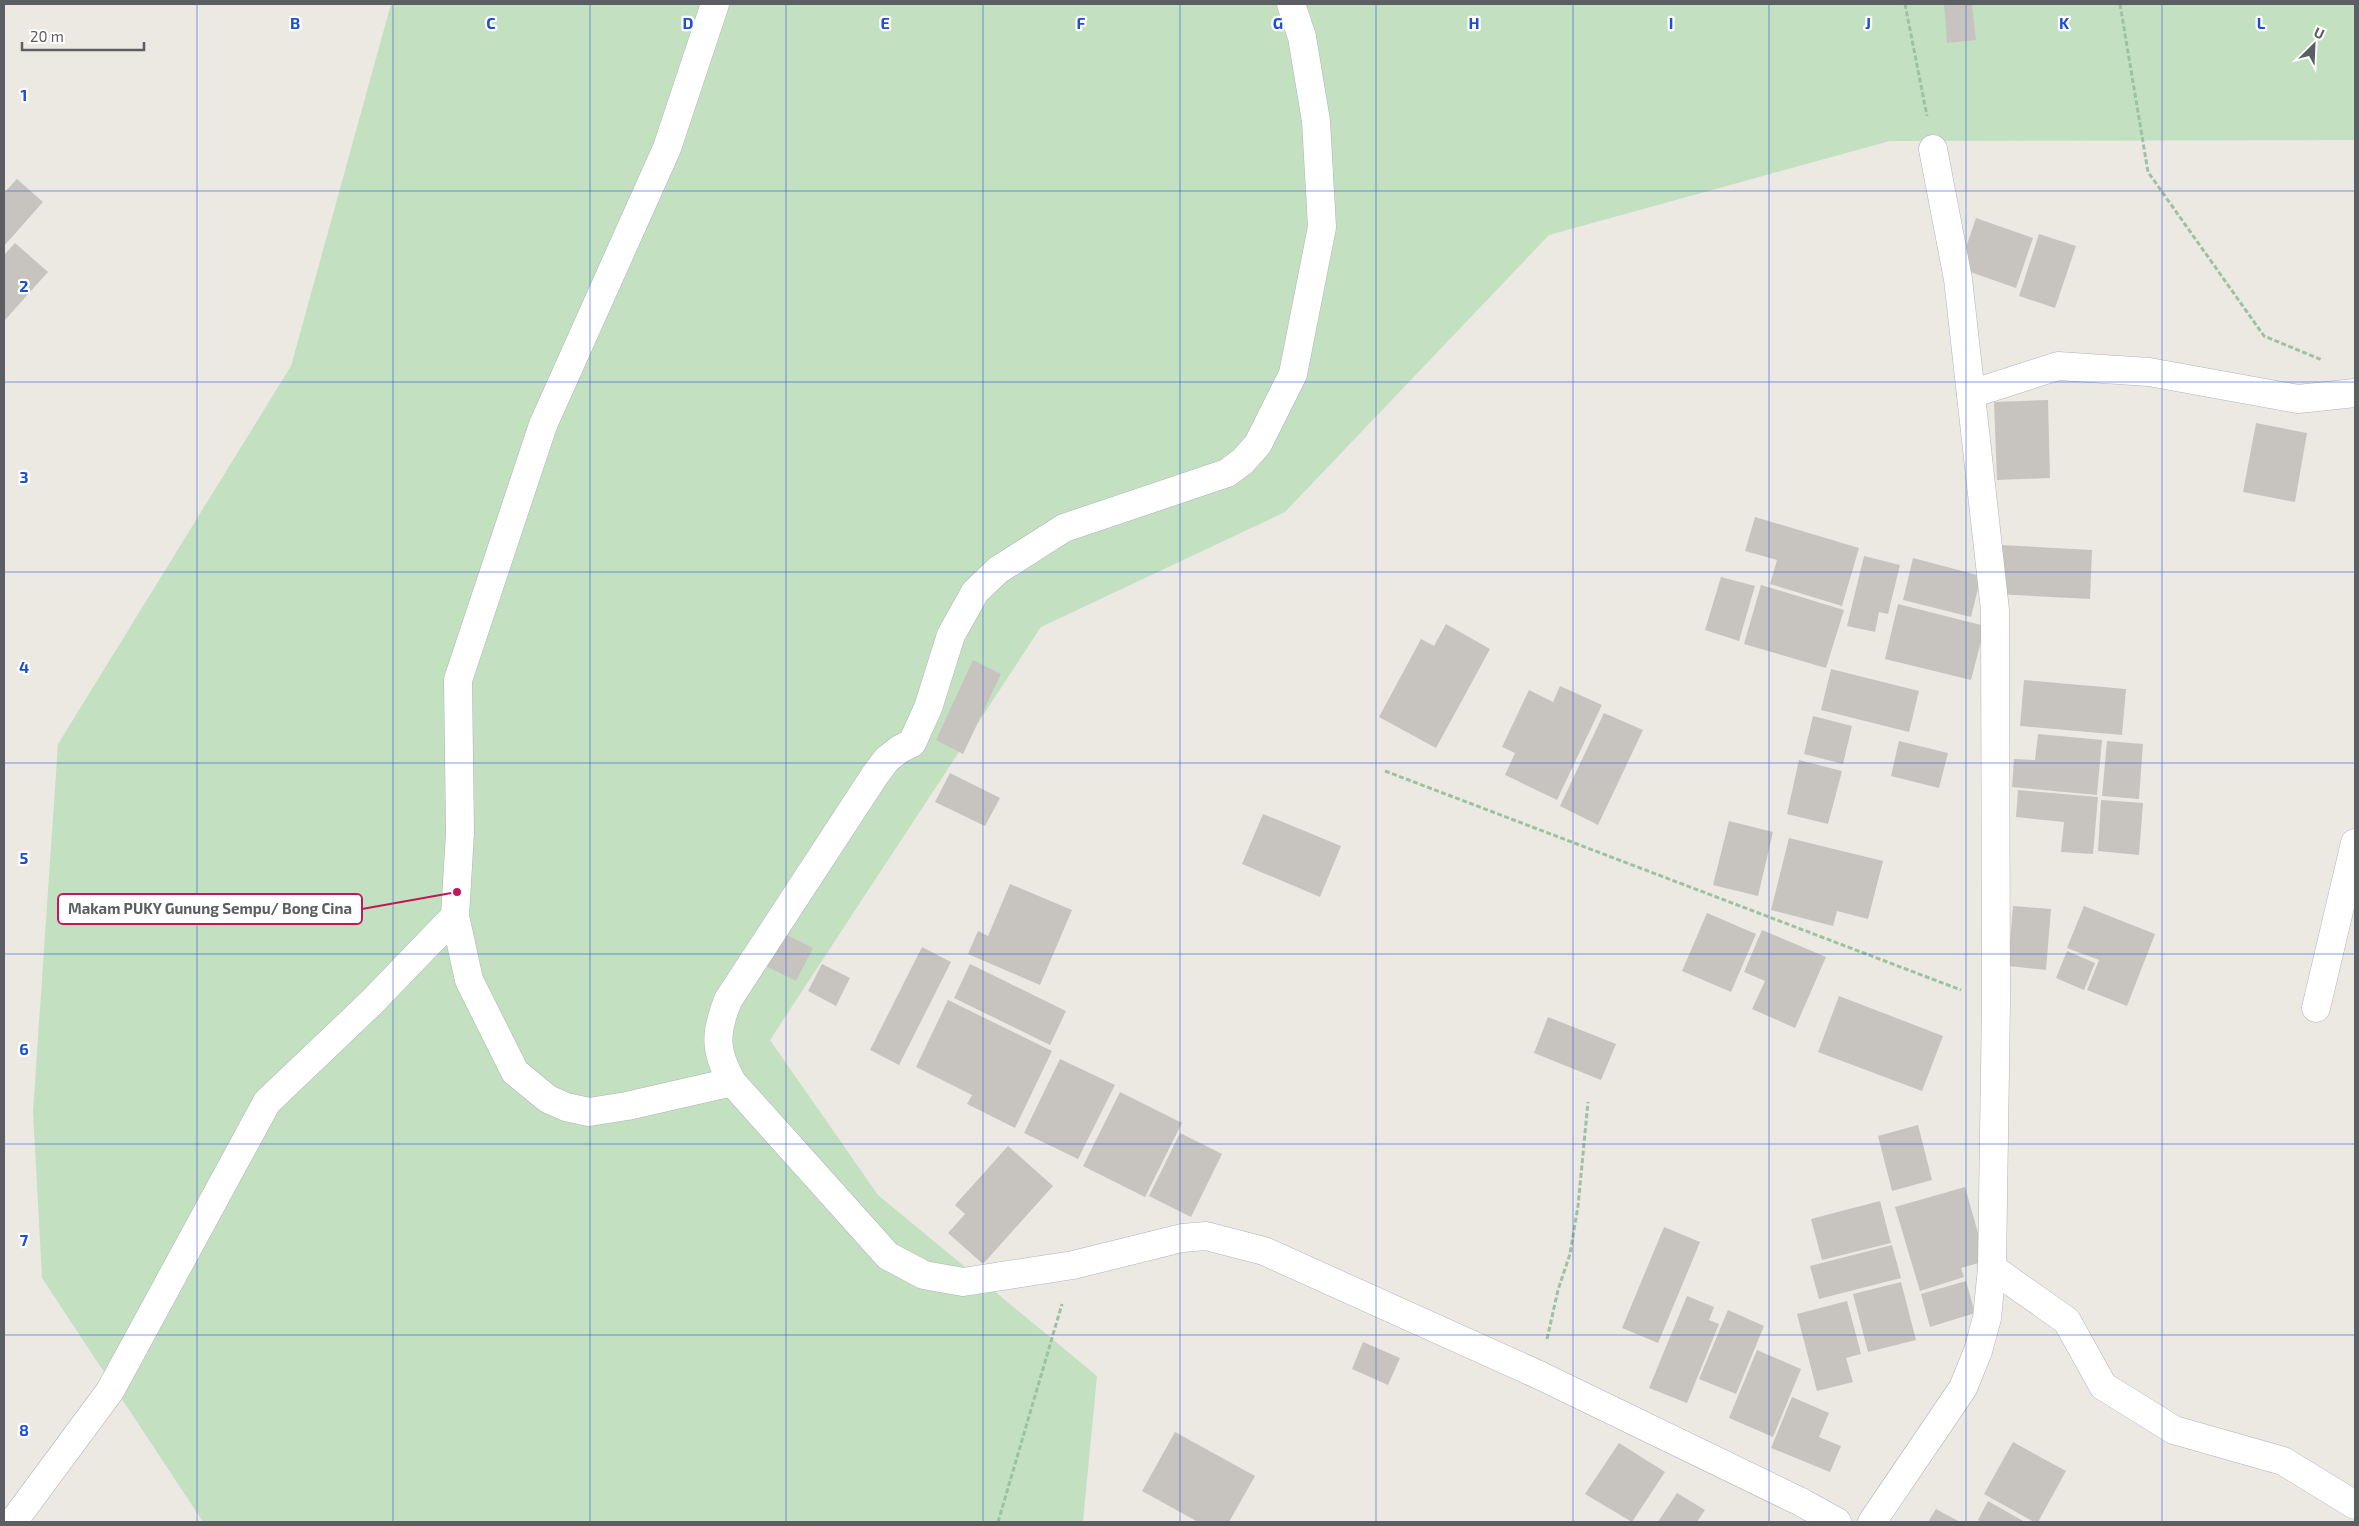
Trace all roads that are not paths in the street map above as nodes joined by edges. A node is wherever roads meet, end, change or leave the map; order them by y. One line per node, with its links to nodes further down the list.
1 (715, 4): 7 (street)
2 (1291, 4): 9 (street)
3 (1933, 149): 4 (street)
4 (1971, 394): 5 (street); 10 (street)
5 (2355, 394)
6 (2355, 843): 8 (street)
7 (455, 916): 9 (street); 12 (street)
8 (2316, 1008)
9 (732, 1082): 13 (street)
10 (1992, 1268): 11 (street); 14 (street)
11 (2355, 1505)
12 (13, 1522)
13 (1837, 1522)
14 (1872, 1522)

